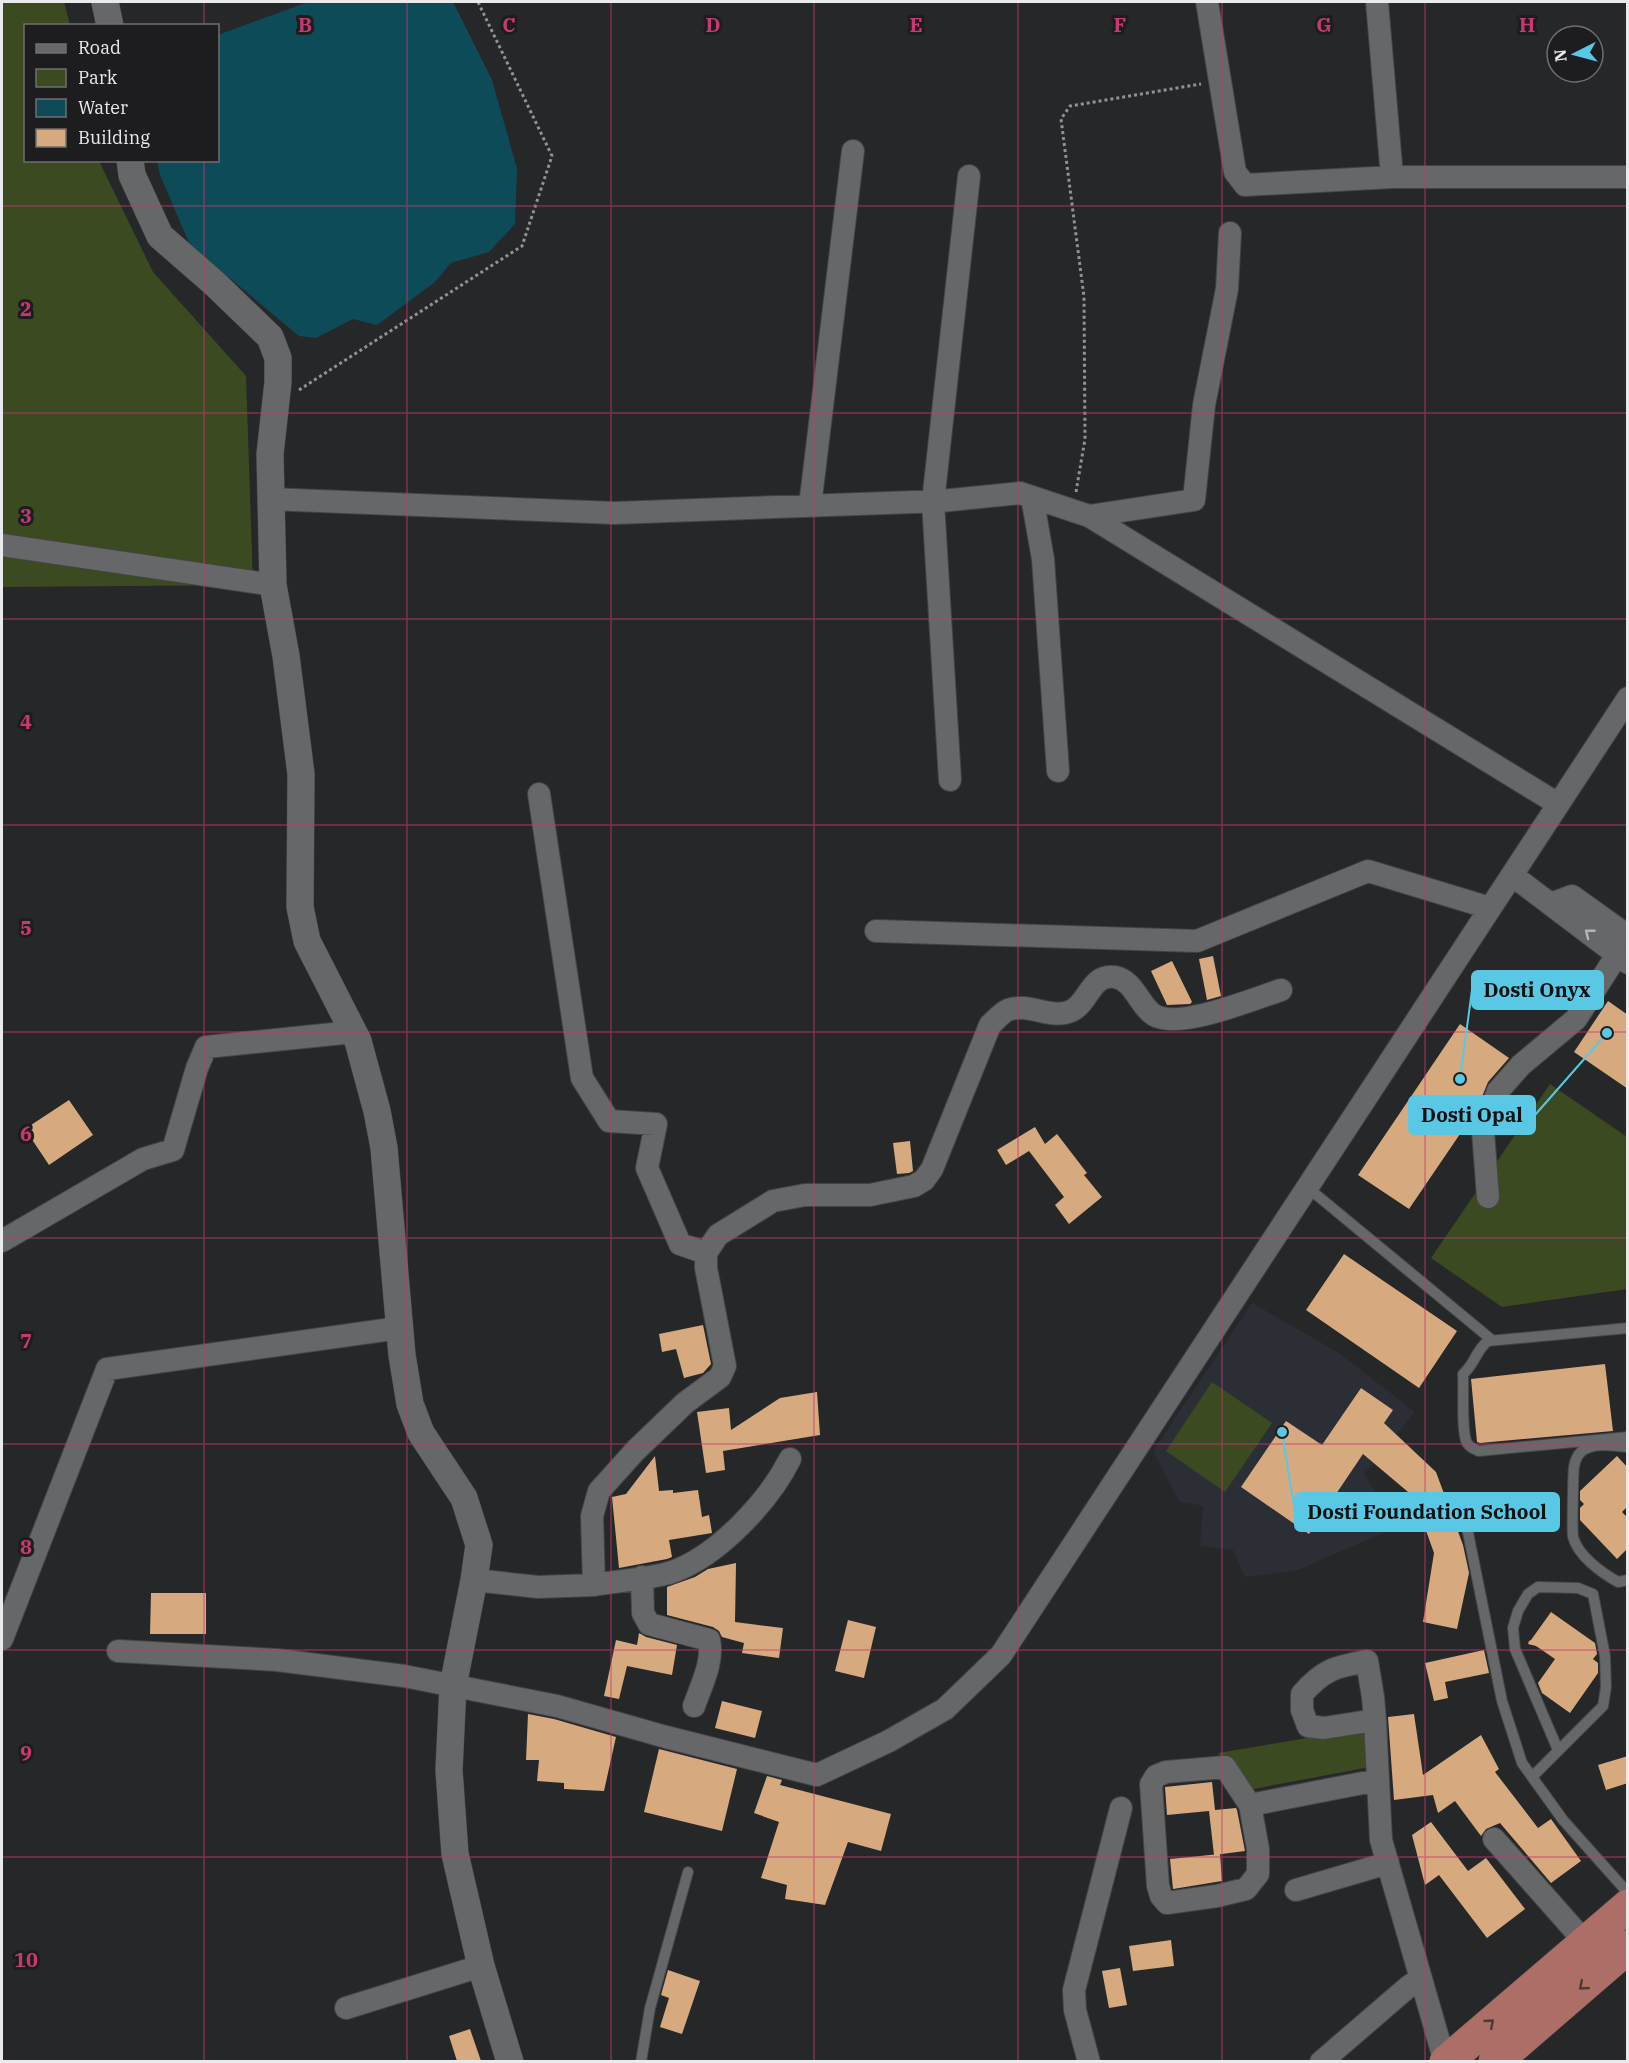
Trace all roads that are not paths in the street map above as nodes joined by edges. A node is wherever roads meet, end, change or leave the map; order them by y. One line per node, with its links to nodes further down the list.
1 (105, 2): 4 (street)
2 (1207, 2): 8 (street)
3 (1377, 2): 8 (street)
4 (110, 24)
5 (853, 151): 14 (street)
6 (130, 162): 12 (street)
7 (969, 176): 13 (street)
8 (1392, 177): 9 (street)
9 (1628, 177)
10 (1230, 233): 15 (street)
11 (1032, 497): 13 (street); 15 (street); 19 (street)
12 (270, 499): 14 (street); 17 (street)
13 (933, 502): 14 (street); 20 (street)
14 (810, 506)
15 (1081, 513): 22 (street)
16 (2, 545): 17 (street)
17 (273, 585): 28 (street)
18 (1628, 698): 22 (street)
19 (1058, 771)
20 (950, 780)
21 (539, 794): 32 (street)
22 (1558, 804): 23 (street)
23 (1512, 874): 24 (street); 26 (street)
24 (1490, 908): 25 (street); 29 (street)
25 (876, 931)
26 (1624, 952): 30 (street)
27 (1281, 990): 32 (street)
28 (353, 1032): 31 (street); 33 (street)
29 (1307, 1187): 35 (lane); 48 (street)
30 (1488, 1197)
31 (2, 1241)
32 (706, 1253): 44 (street)
33 (399, 1328): 42 (street); 46 (street)
34 (1627, 1331): 35 (lane)
35 (1492, 1340): 36 (lane)
36 (1628, 1437)
37 (1628, 1447): 40 (lane)
38 (790, 1459): 41 (street)
39 (1463, 1508): 52 (lane)
40 (1605, 1575): 43 (lane); 45 (lane)
41 (642, 1577): 44 (street); 49 (street)
42 (474, 1580): 44 (street); 48 (street)
43 (1628, 1580)
44 (594, 1585)
45 (1593, 1594): 51 (lane); 51 (lane)
46 (2, 1639)
47 (118, 1651): 48 (street)
48 (453, 1686): 64 (street)
49 (694, 1706)
50 (1375, 1720): 53 (street)
51 (1558, 1750): 52 (lane)
52 (1532, 1777): 60 (lane)
53 (1378, 1780): 54 (street); 57 (street)
54 (1250, 1805): 54 (street)
55 (1121, 1808): 69 (street)
56 (1494, 1839): 62 (street)
57 (1388, 1863): 59 (street); 65 (street)
58 (688, 1872): 68 (lane)
59 (1296, 1890)
60 (1628, 1893)
61 (1628, 1906): 62 (highway)
62 (1585, 1942): 71 (highway, one-way to 62)
63 (1628, 1947): 72 (highway, one-way to 72)
64 (481, 1966): 66 (street); 67 (street)
65 (1421, 1978): 70 (street); 71 (street)
66 (346, 2008)
67 (510, 2061)
68 (640, 2061)
69 (1089, 2061)
70 (1321, 2061)
71 (1446, 2061)
72 (1495, 2061)

